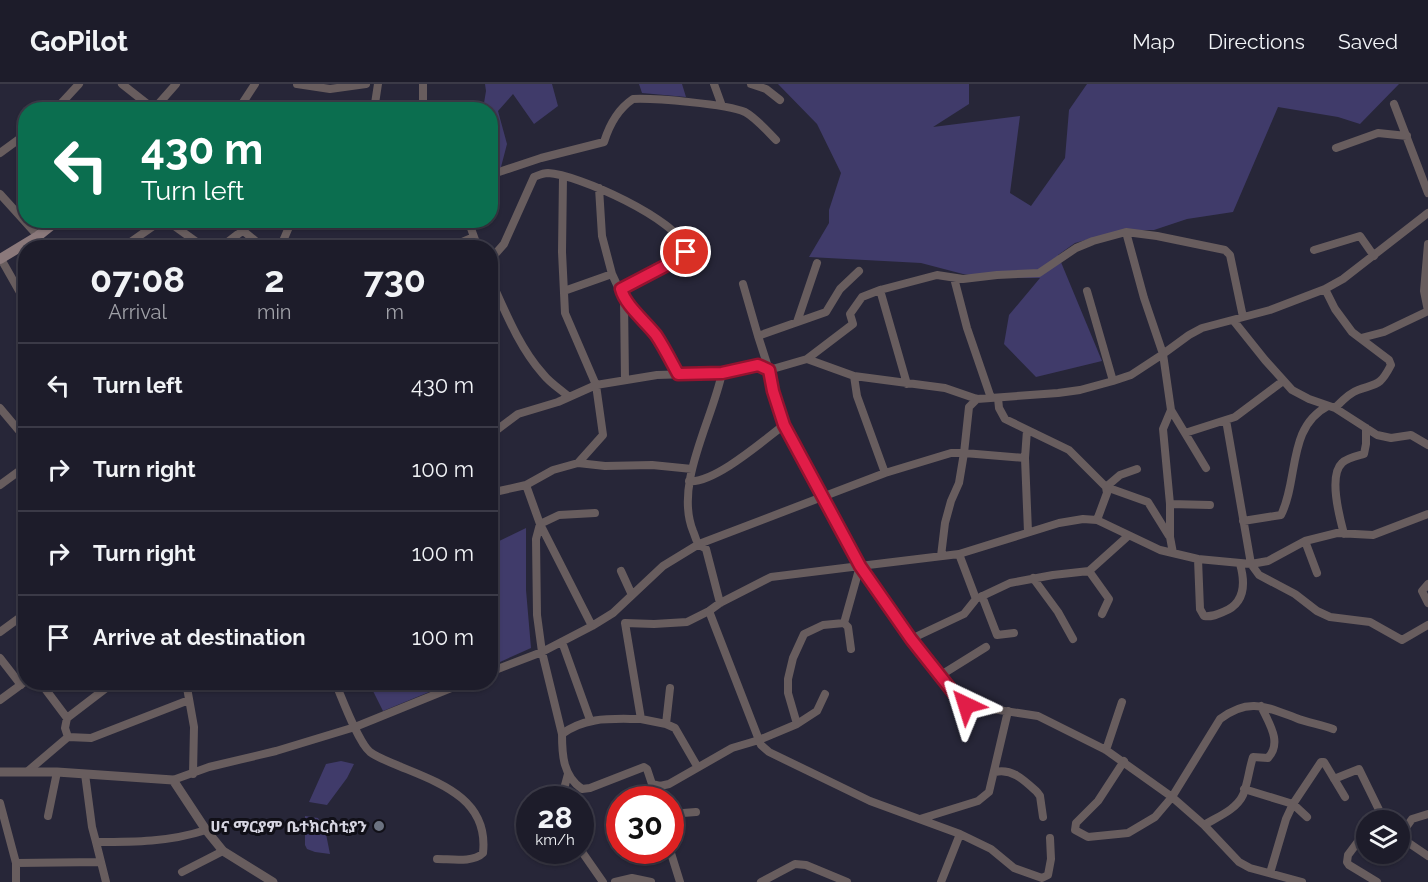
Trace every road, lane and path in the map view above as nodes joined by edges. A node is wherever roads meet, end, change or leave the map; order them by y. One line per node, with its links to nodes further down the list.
1 (79, 84): 12 (street)
2 (122, 84): 13 (street)
3 (176, 84): 14 (street)
4 (255, 84): 15 (street)
5 (297, 84): 6 (street)
6 (366, 84)
7 (378, 84): 16 (street)
8 (423, 84): 17 (street)
9 (714, 84): 19 (street)
10 (751, 84): 11 (street)
11 (780, 100)
12 (62, 102)
13 (146, 102)
14 (161, 102)
15 (243, 102)
16 (375, 102)
17 (423, 102)
18 (1394, 104): 20 (street)
19 (722, 106): 22 (street); 25 (street)
20 (1407, 136): 23 (street); 28 (street)
21 (18, 140): 24 (street)
22 (776, 140)
23 (1336, 148)
24 (0, 153)
25 (498, 172)
26 (563, 177): 27 (street); 53 (street); 65 (street)
27 (599, 188): 58 (street); 62 (street)
28 (1428, 193)
29 (0, 194): 31 (street)
30 (1428, 213): 54 (street)
31 (18, 216)
32 (31, 228): 40 (street)
33 (48, 228): 40 (main road)
34 (152, 228): 44 (street)
35 (176, 228): 45 (street)
36 (239, 228): 38 (street)
37 (471, 228): 41 (street)
38 (242, 231): 46 (street); 47 (street)
39 (1126, 232): 59 (street); 70 (street); 75 (street)
40 (39, 236): 42 (main road); 43 (street)
41 (474, 237): 48 (street); 49 (street)
42 (32, 240)
43 (41, 240)
44 (134, 240)
45 (193, 240)
46 (230, 240)
47 (254, 240)
48 (467, 240)
49 (475, 240)
50 (1428, 244): 69 (street)
51 (18, 248): 55 (main road)
52 (1314, 250): 54 (street)
53 (498, 251)
54 (1374, 256): 63 (street)
55 (0, 259): 61 (street)
56 (817, 263): 72 (street)
57 (859, 271): 72 (street)
58 (612, 274): 62 (street); 65 (street)
59 (954, 278): 64 (street); 87 (street)
60 (743, 284): 73 (street)
61 (18, 289)
62 (621, 289): 68 (street)
63 (1325, 289): 70 (street); 74 (street)
64 (880, 290): 76 (street); 84 (street)
65 (564, 291): 85 (street)
66 (1087, 291): 82 (street)
67 (498, 296): 86 (street)
68 (624, 300): 79 (street); 81 (street)
69 (1428, 311): 74 (street)
70 (1243, 317): 71 (street)
71 (1233, 320): 75 (street); 83 (street)
72 (797, 322): 73 (street)
73 (758, 336): 77 (street)
74 (1361, 339): 89 (street)
75 (1163, 354): 82 (street); 90 (street)
76 (807, 359): 77 (street); 80 (street)
77 (769, 370): 78 (street); 93 (street)
78 (722, 373): 79 (street); 105 (street)
79 (678, 374): 81 (street)
80 (854, 376): 84 (street); 107 (street)
81 (625, 380): 85 (street)
82 (1113, 381): 87 (street)
83 (1283, 381): 89 (street); 92 (street)
84 (907, 384): 88 (street)
85 (596, 385): 86 (street); 102 (street)
86 (568, 396): 95 (street)
87 (994, 398): 88 (street); 97 (street)
88 (976, 399): 100 (street)
89 (1332, 406): 94 (street); 119 (street)
90 (1171, 410): 98 (street); 114 (street)
91 (1, 412): 96 (street)
92 (1226, 420): 98 (street); 119 (street)
93 (784, 425): 108 (street); 113 (street)
94 (1366, 428): 99 (street); 122 (street)
95 (498, 429)
96 (18, 430)
97 (1027, 430): 101 (street); 111 (street)
98 (1185, 433): 103 (street)
99 (1428, 446)
100 (964, 453): 101 (street); 107 (street); 129 (street)
101 (1026, 458): 121 (street)
102 (578, 463): 105 (street); 110 (street)
103 (1206, 468)
104 (1137, 469): 111 (street)
105 (692, 470): 108 (street)
106 (18, 472): 109 (street)
107 (885, 473): 113 (street)
108 (689, 481): 126 (street)
109 (0, 485)
110 (526, 485): 112 (street); 120 (street)
111 (1106, 487): 118 (street); 124 (street)
112 (498, 491)
113 (824, 497): 126 (street); 133 (street)
114 (1170, 504): 115 (street); 124 (street)
115 (1210, 505)
116 (595, 513): 120 (street)
117 (1428, 514): 122 (street)
118 (1097, 520): 121 (street); 123 (street)
119 (1243, 521): 132 (street)
120 (540, 524): 150 (street); 158 (street)
121 (1028, 532): 127 (street)
122 (1344, 534): 125 (street)
123 (1128, 536): 128 (street); 135 (street)
124 (1170, 537): 128 (street)
125 (1305, 541): 132 (street); 136 (street)
126 (699, 544): 139 (street); 141 (street)
127 (959, 554): 129 (street); 140 (street)
128 (1173, 554): 130 (street)
129 (941, 556): 133 (street)
130 (1198, 559): 131 (street); 131 (street)
131 (1240, 564): 132 (street)
132 (1251, 564): 149 (street)
133 (860, 566): 141 (street); 148 (street); 153 (street)
134 (621, 571): 139 (street)
135 (1089, 572): 137 (street); 145 (street)
136 (1317, 573)
137 (1033, 578): 140 (street); 154 (street)
138 (1428, 584): 142 (street)
139 (632, 594): 144 (street)
140 (979, 598): 152 (street); 153 (street)
141 (720, 603): 143 (street)
142 (1428, 603)
143 (709, 611): 147 (street); 185 (street)
144 (613, 613): 147 (street); 150 (street)
145 (1102, 614)
146 (18, 619): 151 (street)
147 (625, 623): 177 (street)
148 (844, 623): 157 (street); 180 (street)
149 (1428, 625)
150 (592, 626): 155 (street)
151 (0, 632)
152 (1014, 633)
153 (911, 639): 161 (street)
154 (1073, 639)
155 (562, 642): 158 (street); 178 (street)
156 (986, 647): 161 (street)
157 (851, 649)
158 (542, 652): 160 (street); 183 (street)
159 (0, 658): 162 (street)
160 (498, 669)
161 (941, 675): 175 (street)
162 (18, 678)
163 (18, 687): 171 (street)
164 (670, 688): 179 (street)
165 (46, 690): 176 (street)
166 (104, 690): 176 (street)
167 (187, 690): 172 (street)
168 (339, 690): 181 (street)
169 (446, 690): 181 (street)
170 (825, 694): 180 (street)
171 (0, 700)
172 (189, 700): 184 (street); 194 (street)
173 (1122, 702): 186 (street)
174 (1261, 706): 182 (street); 200 (street); 201 (street)
175 (1008, 711): 186 (street); 190 (street)
176 (67, 718): 184 (street)
177 (641, 719): 178 (street); 179 (street)
178 (590, 720): 183 (street)
179 (666, 724): 188 (street)
180 (797, 724): 185 (street)
181 (355, 727): 194 (street); 224 (street)
182 (1332, 729)
183 (562, 734): 195 (street)
184 (68, 737): 189 (street)
185 (759, 740): 188 (street); 212 (street)
186 (1106, 750): 187 (street)
187 (1124, 761): 201 (street); 201 (street)
188 (697, 766): 198 (street)
189 (28, 771): 191 (street); 192 (street)
190 (995, 771): 210 (street); 212 (street)
191 (0, 772)
192 (57, 772): 193 (street); 209 (street)
193 (85, 774): 197 (street); 219 (street)
194 (193, 774): 197 (street)
195 (568, 774): 198 (street); 199 (street)
196 (1334, 779): 202 (street); 204 (street); 205 (street)
197 (173, 780): 215 (street)
198 (652, 784)
199 (565, 786)
200 (1245, 789): 204 (street); 214 (street)
201 (1173, 797): 214 (street)
202 (1345, 797)
203 (0, 803): 217 (street)
204 (1293, 804): 211 (street); 230 (street)
205 (1375, 810)
206 (696, 812): 207 (street)
207 (684, 813)
208 (1428, 814): 213 (street)
209 (48, 816)
210 (1043, 817)
211 (1307, 817)
212 (920, 819): 216 (street)
213 (1410, 823)
214 (1203, 825): 230 (street)
215 (206, 830): 219 (street); 222 (street)
216 (960, 834): 218 (street); 240 (street)
217 (4, 835): 226 (street)
218 (1050, 838)
219 (96, 842): 225 (street)
220 (1410, 843): 223 (street)
221 (1356, 844): 242 (street)
222 (223, 851): 229 (street); 233 (street)
223 (1428, 856)
224 (437, 859)
225 (101, 862): 226 (street); 232 (street)
226 (16, 863): 231 (street)
227 (590, 864): 234 (street)
228 (674, 864): 237 (street)
229 (182, 872)
230 (1270, 873): 241 (street)
231 (16, 882)
232 (106, 882)
233 (273, 882)
234 (603, 882)
235 (615, 882): 236 (street)
236 (651, 882)
237 (680, 882)
238 (761, 882): 239 (street)
239 (847, 882)
240 (941, 882)
241 (1302, 882)
242 (1377, 882)

